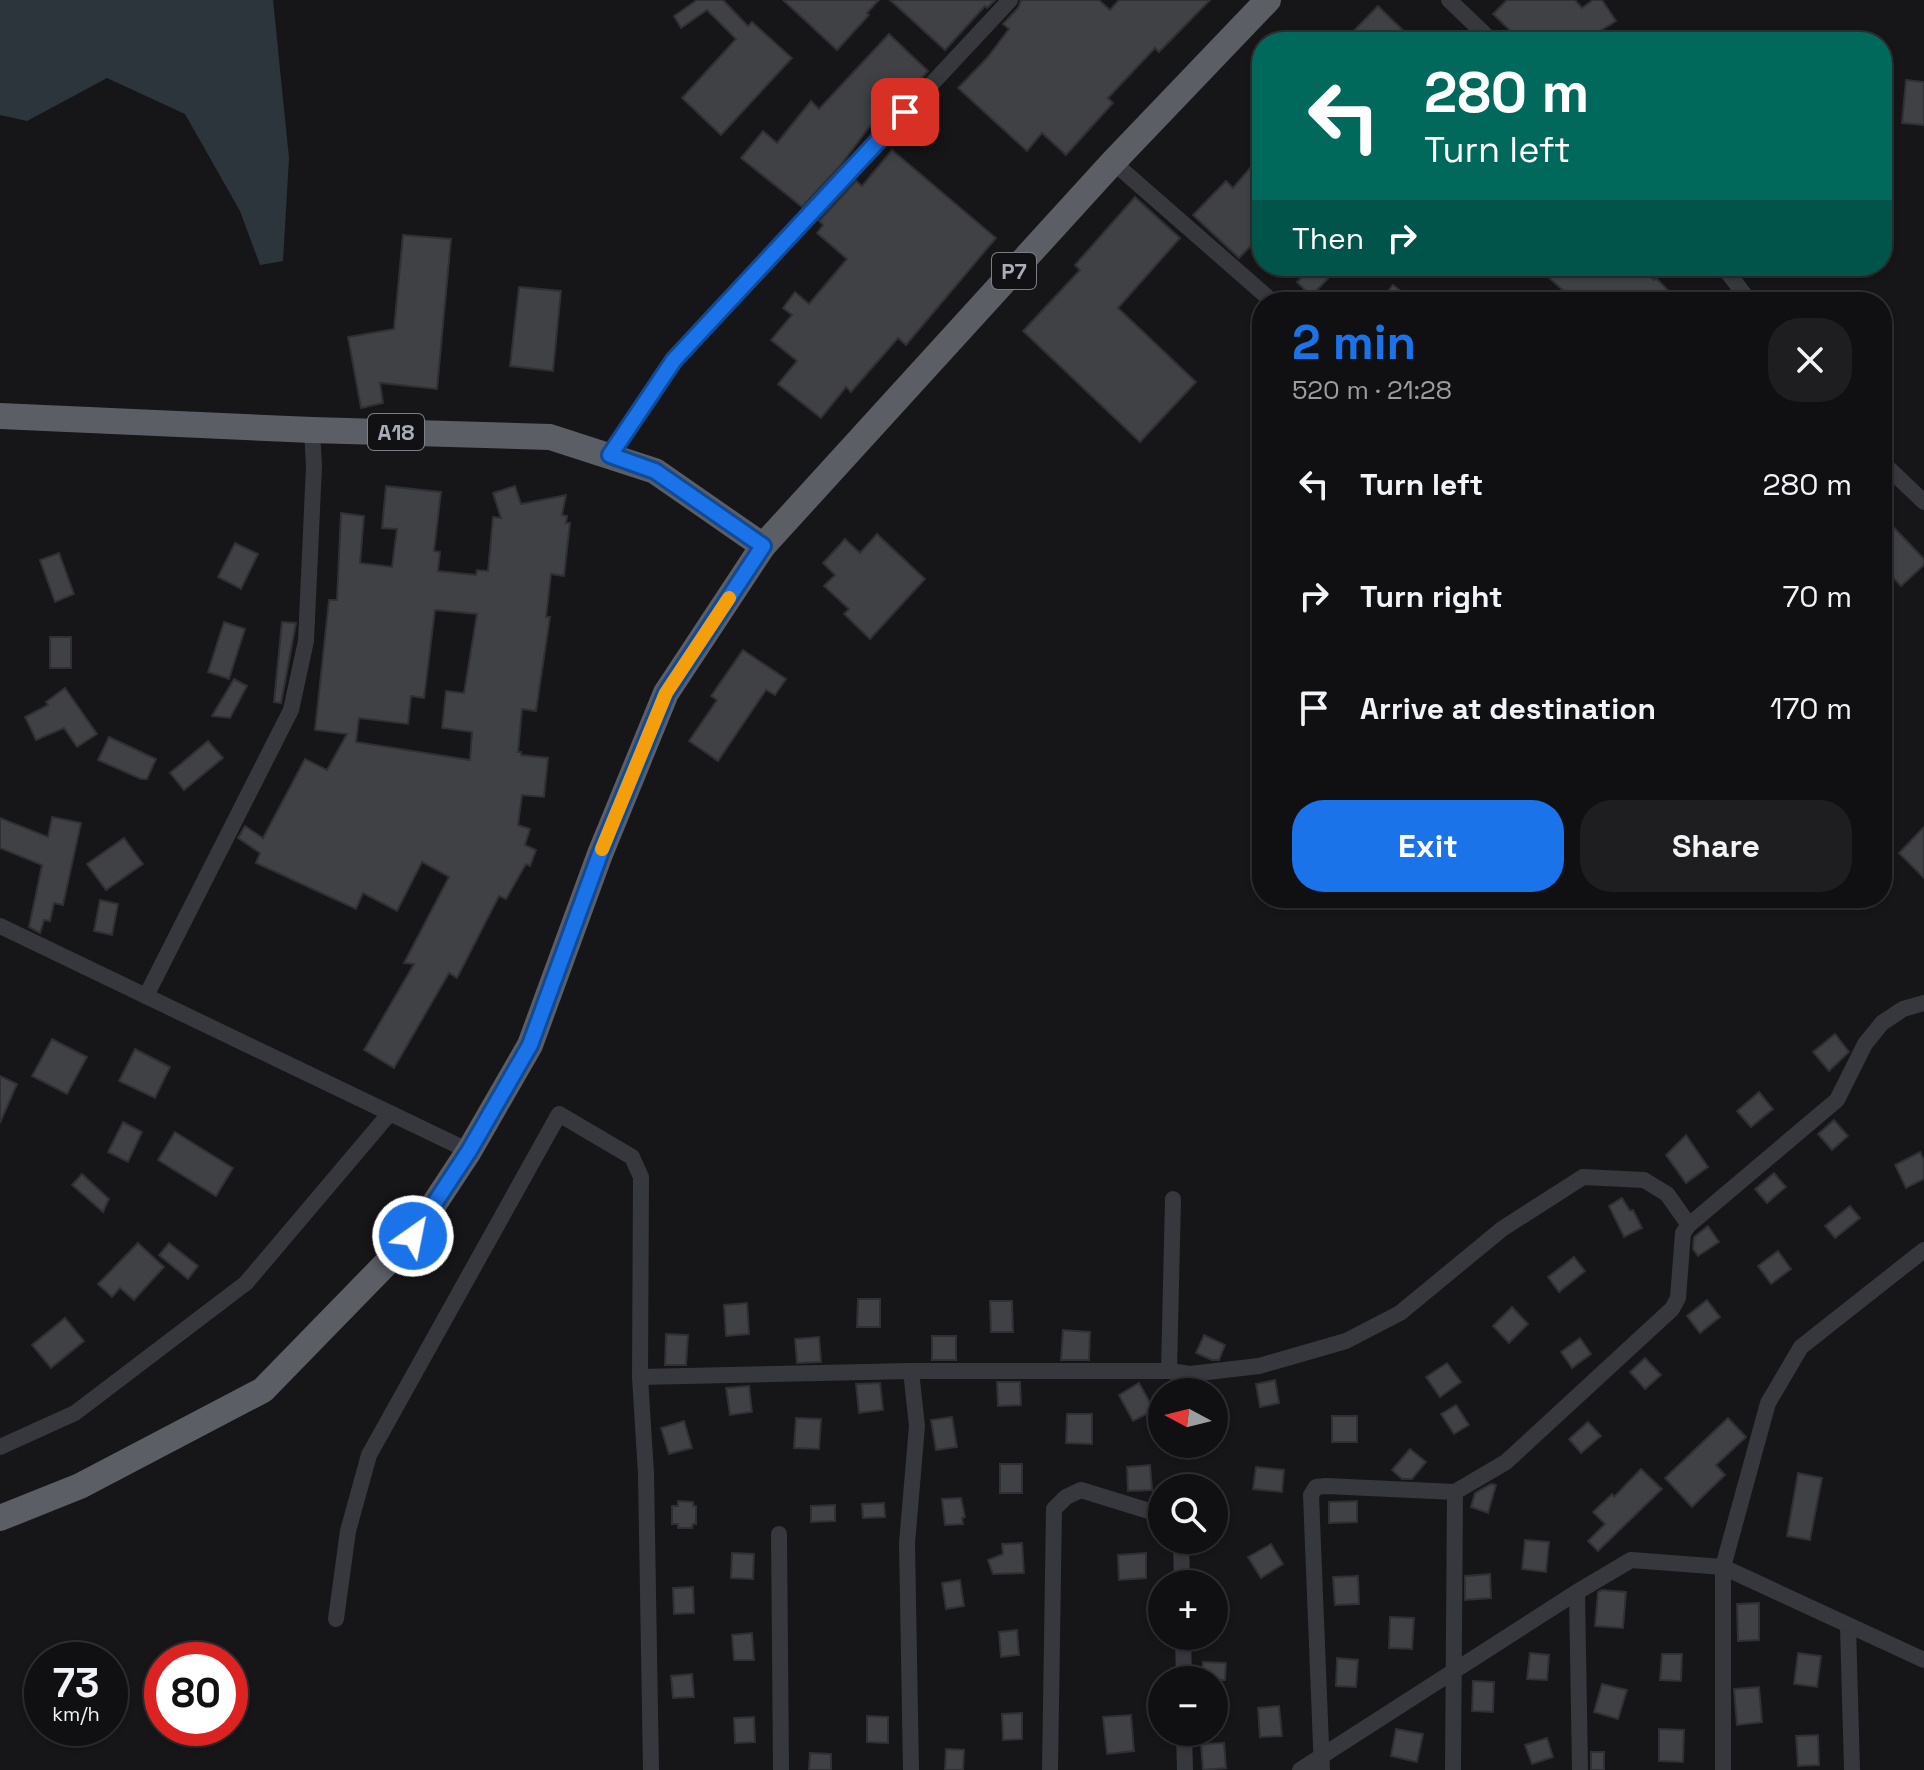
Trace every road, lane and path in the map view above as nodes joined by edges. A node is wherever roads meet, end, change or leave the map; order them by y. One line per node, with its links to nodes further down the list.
1 (1010, 0): 9 (street)
2 (1268, 0): 5 (highway, P7)
3 (1449, 0): 4 (street)
4 (1483, 32)
5 (1113, 162): 6 (street); 12 (highway, P7)
6 (1262, 292)
7 (0, 416): 8 (highway, A18)
8 (312, 430): 9 (highway, A18); 14 (street)
9 (610, 455): 12 (highway, A18)
10 (1892, 472): 11 (street)
11 (1924, 502)
12 (763, 546): 17 (highway, P7)
13 (0, 926): 14 (street)
14 (146, 996): 16 (street)
15 (1924, 1003): 19 (street)
16 (390, 1113): 17 (street); 24 (street)
17 (469, 1151): 27 (highway, P7)
18 (1173, 1199): 22 (street)
19 (1689, 1225): 22 (street); 25 (street)
20 (1924, 1250): 29 (street)
21 (911, 1371): 22 (street); 23 (street); 39 (street)
22 (1169, 1371)
23 (640, 1377): 31 (street); 37 (street)
24 (0, 1447)
25 (1455, 1492): 34 (street); 36 (street)
26 (1148, 1511): 40 (street)
27 (0, 1518)
28 (779, 1534): 38 (street)
29 (1723, 1567): 30 (street); 32 (street); 45 (street)
30 (1577, 1592): 34 (street); 44 (street)
31 (336, 1619)
32 (1848, 1626): 33 (street); 46 (street)
33 (1924, 1660)
34 (1453, 1672): 36 (street); 43 (street)
35 (1184, 1746): 41 (street)
36 (1322, 1763): 42 (street)
37 (651, 1770)
38 (781, 1770)
39 (911, 1770)
40 (1050, 1770)
41 (1185, 1770)
42 (1300, 1770)
43 (1453, 1770)
44 (1580, 1770)
45 (1723, 1770)
46 (1852, 1770)

